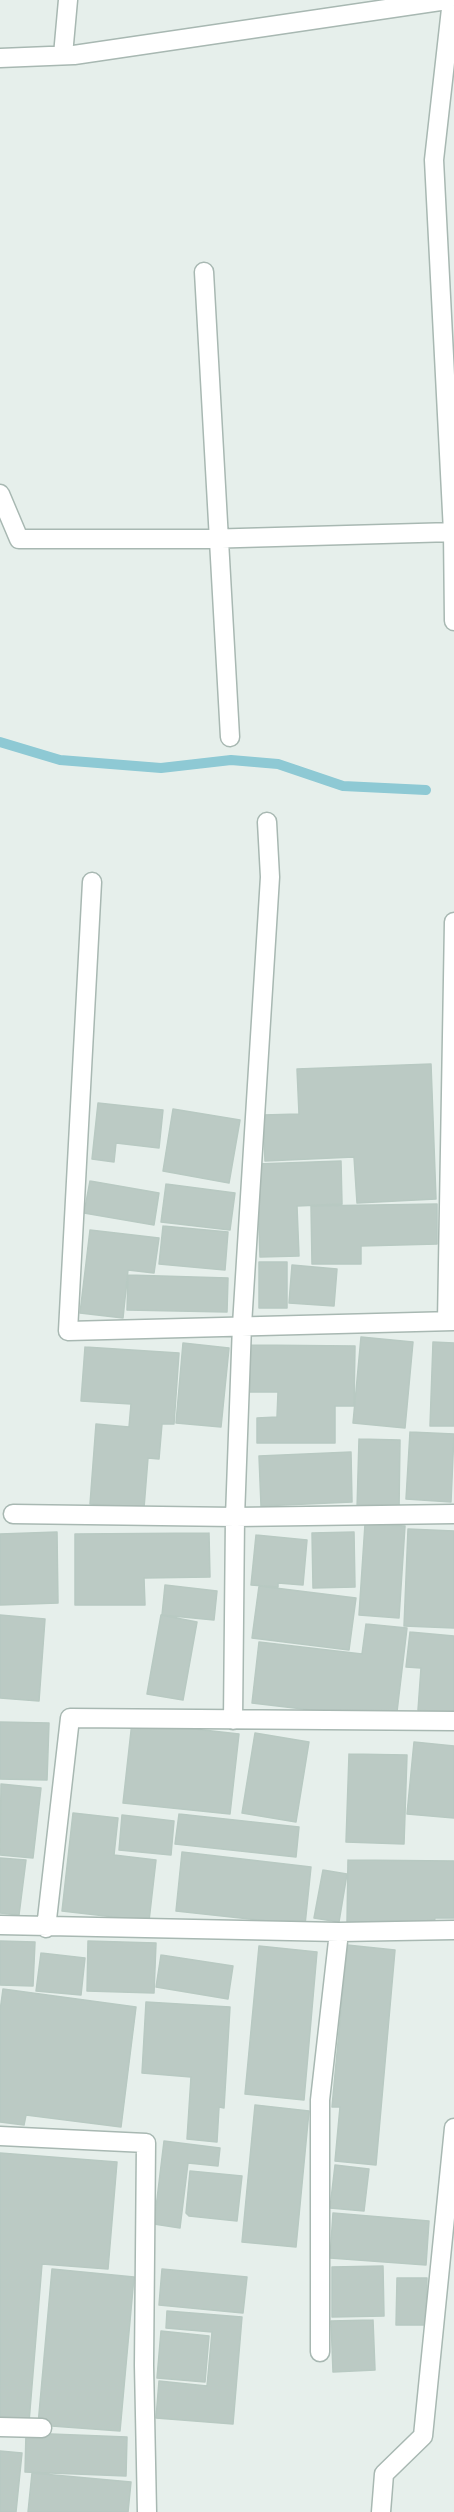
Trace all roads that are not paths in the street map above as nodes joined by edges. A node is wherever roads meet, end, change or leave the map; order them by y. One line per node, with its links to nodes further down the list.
1 (68, 0): 4 (street)
2 (447, 0): 4 (street)
3 (452, 0): 8 (street)
4 (63, 55): 5 (street)
5 (0, 58)
6 (204, 272): 9 (street)
7 (0, 494): 9 (street)
8 (454, 532): 9 (street); 10 (street)
9 (219, 538): 11 (street)
10 (454, 621)
11 (230, 737)
12 (267, 822): 16 (street)
13 (92, 882): 16 (street)
14 (454, 922): 15 (street)
15 (451, 1321): 16 (street)
16 (242, 1325): 19 (street)
17 (13, 1514): 19 (street)
18 (454, 1514): 19 (street)
19 (235, 1517): 20 (street)
20 (233, 1720): 21 (street); 23 (street)
21 (454, 1720)
22 (0, 1925): 23 (street)
23 (46, 1928): 25 (street)
24 (454, 1930): 25 (street)
25 (339, 1932): 28 (street)
26 (454, 2128): 32 (street)
27 (0, 2136): 31 (street)
28 (320, 2352)
29 (0, 2427): 30 (street)
30 (42, 2428)
31 (147, 2512)
32 (381, 2512)

